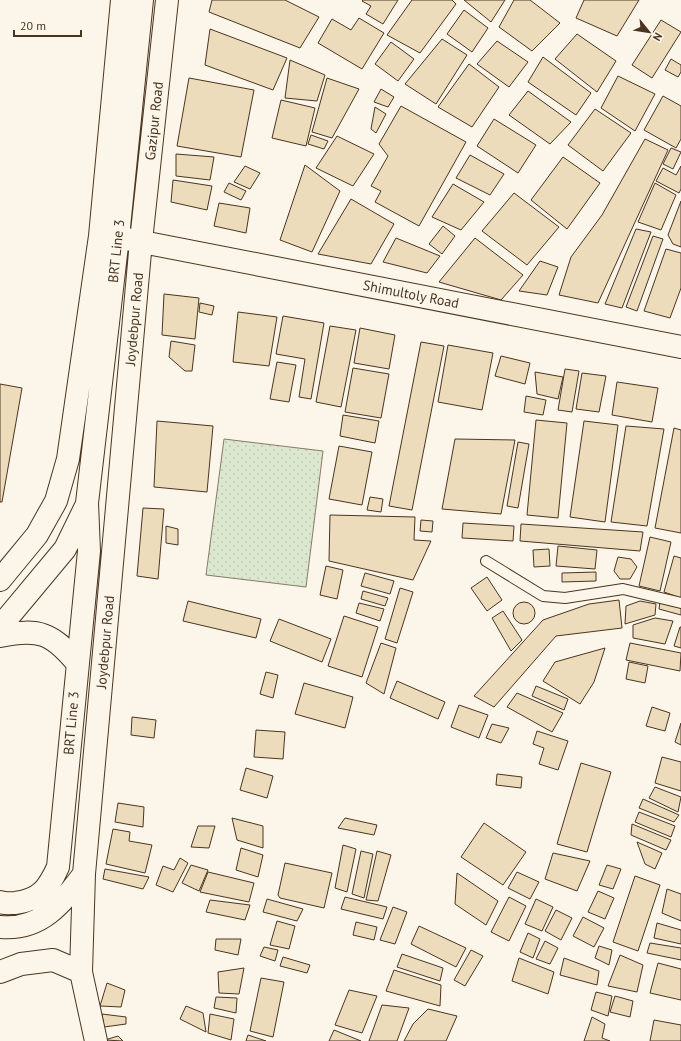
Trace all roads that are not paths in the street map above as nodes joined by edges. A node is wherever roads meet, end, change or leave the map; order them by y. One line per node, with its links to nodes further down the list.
1 (122, 0): 4 (main road)
2 (142, 0): 4 (main road, BRT Line 3)
3 (167, 0): 5 (main road, Gazipur Road)
4 (109, 237): 5 (main road, Shimultoly Road); 7 (main road, BRT Line 3); 9 (main road)
5 (141, 242): 6 (main road, Shimultoly Road); 14 (main road, Joydebpur Road)
6 (681, 347)
7 (87, 503): 11 (main road, BRT Line 3); 13 (main road, BRT Line 3)
8 (486, 561): 10 (lane)
9 (0, 580)
10 (681, 603)
11 (0, 627)
12 (0, 636): 13 (main road)
13 (77, 663): 15 (main road, BRT Line 3)
14 (84, 874): 16 (main road); 18 (main road, Joydebpur Road)
15 (0, 902)
16 (0, 927)
17 (0, 972): 18 (main road)
18 (82, 972): 19 (main road, Joydebpur Road)
19 (96, 1041)

